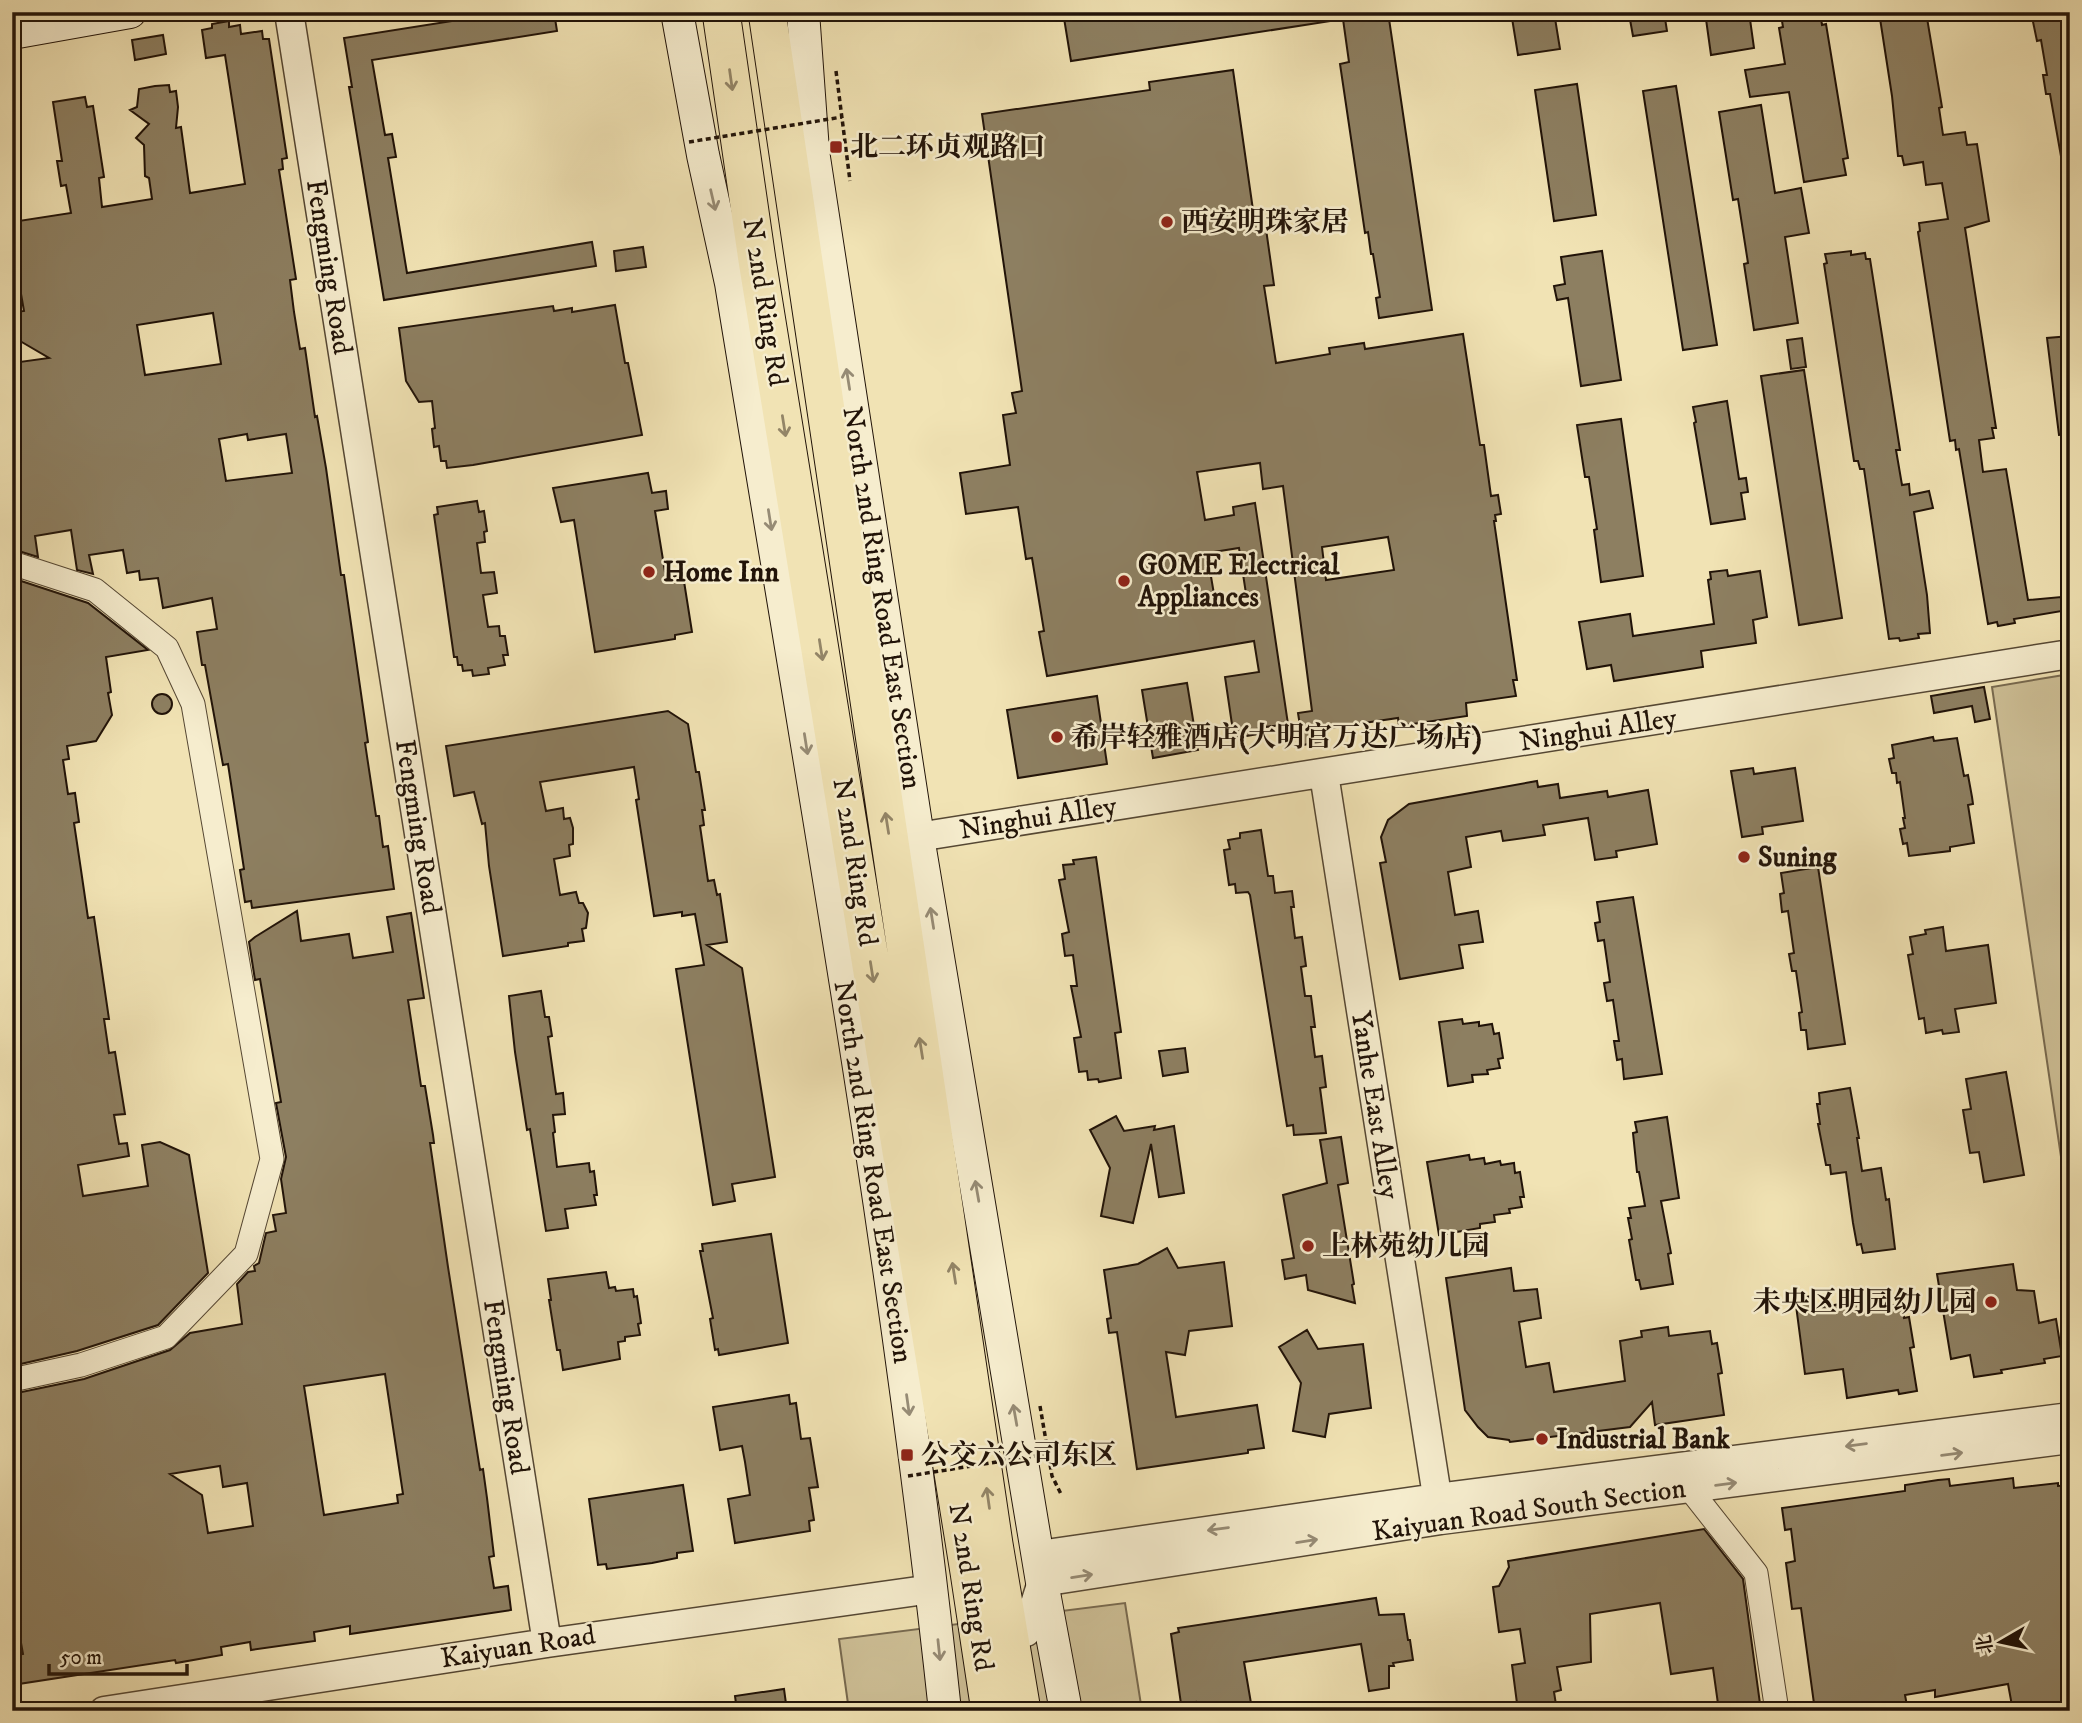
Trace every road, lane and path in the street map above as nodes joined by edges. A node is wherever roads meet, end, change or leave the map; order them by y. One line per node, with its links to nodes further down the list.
1 (131, 12): 8 (main road)
2 (289, 12): 32 (street, Fengming Road)
3 (721, 12): 14 (highway, N 2nd Ring Rd, one-way to 14)
4 (767, 12): 10 (highway, N 2nd Ring Rd)
5 (795, 12): 10 (highway)
6 (803, 12): 18 (main road, North 2nd Ring Road East Section, one-way to 6)
7 (679, 24): 14 (main road); 30 (main road, North 2nd Ring Road East Section, one-way to 30)
8 (12, 33)
9 (836, 71): 11 (path)
10 (778, 93): 28 (highway, N 2nd Ring Rd, one-way to 10)
11 (842, 117): 12 (path, bridge); 13 (path)
12 (689, 142)
13 (850, 181)
14 (757, 260): 35 (highway, N 2nd Ring Rd, one-way to 35)
15 (12, 563): 19 (street)
16 (2070, 654): 17 (street, Ninghui Alley)
17 (1324, 774): 18 (street, Ninghui Alley); 27 (street, Yanhe East Alley)
18 (918, 837): 29 (main road, North 2nd Ring Road East Section, one-way to 18)
19 (12, 1380)
20 (1040, 1406): 23 (path)
21 (2070, 1417): 27 (street, Kaiyuan Road South Section, one-way to 27)
22 (2070, 1439): 25 (street, Kaiyuan Road South Section, one-way to 22)
23 (1048, 1454): 24 (path, bridge); 26 (path)
24 (908, 1476)
25 (1689, 1488): 27 (street, Kaiyuan Road South Section); 39 (street)
26 (1060, 1494)
27 (1438, 1509): 29 (street, Kaiyuan Road South Section)
28 (994, 1544): 31 (highway); 36 (highway, N 2nd Ring Rd)
29 (1041, 1569): 31 (street); 38 (main road, North 2nd Ring Road East Section)
30 (932, 1589): 32 (street, Kaiyuan Road); 34 (main road, North 2nd Ring Road East Section, one-way to 34)
31 (1026, 1632): 37 (highway)
32 (547, 1643): 33 (street, Kaiyuan Road)
33 (104, 1711)
34 (945, 1711)
35 (990, 1711)
36 (1022, 1711)
37 (1039, 1711)
38 (1066, 1711)
39 (1777, 1711)

